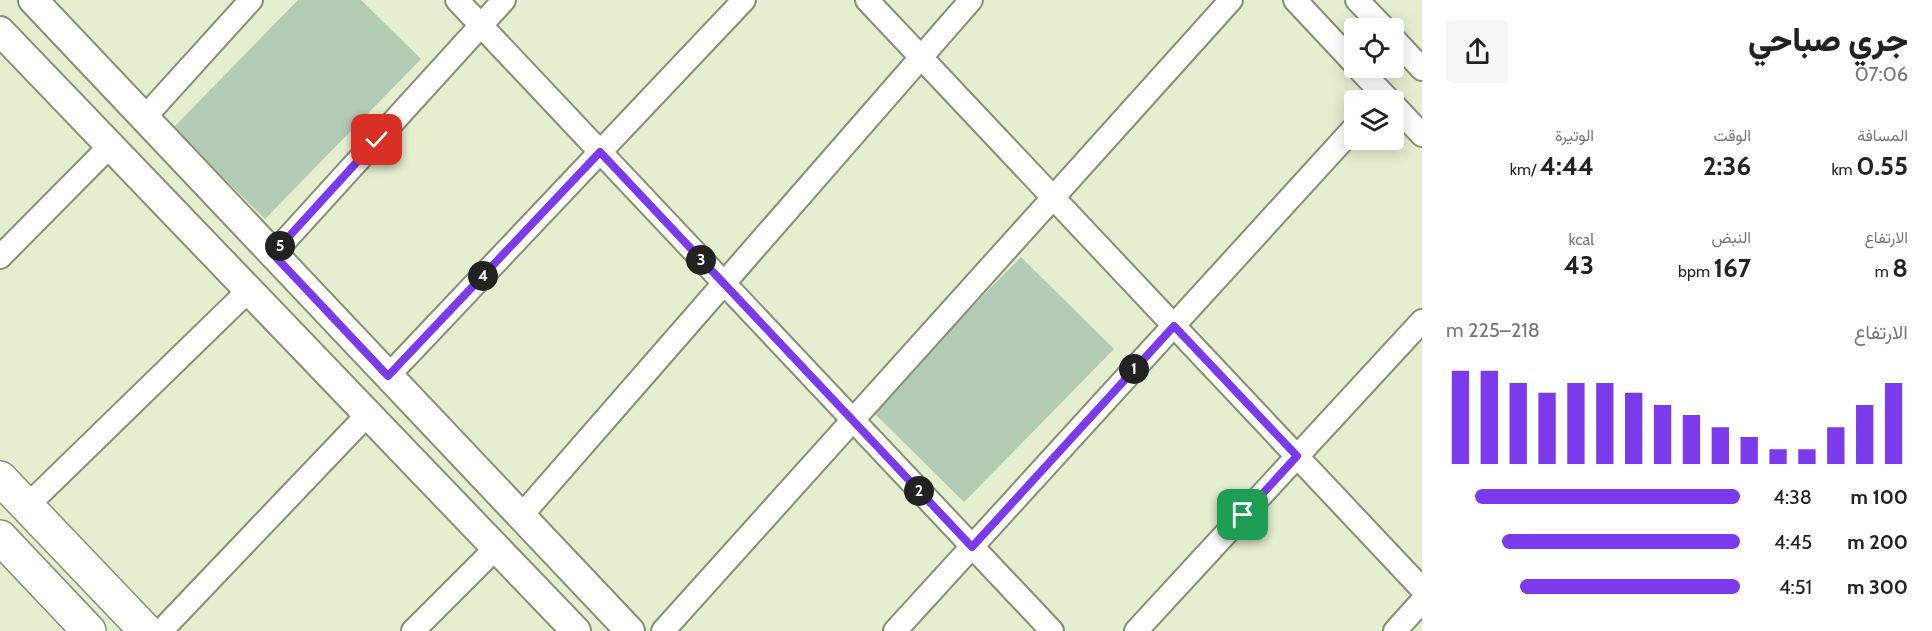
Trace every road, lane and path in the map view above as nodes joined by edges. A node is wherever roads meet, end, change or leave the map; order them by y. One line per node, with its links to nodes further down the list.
1 (33, 0): 21 (street)
2 (251, 0): 21 (street)
3 (457, 0): 12 (street)
4 (504, 0): 12 (street)
5 (744, 0): 25 (street)
6 (867, 0): 16 (street)
7 (971, 0): 16 (street)
8 (1231, 0): 26 (street)
9 (1295, 0): 15 (street)
10 (1357, 0): 11 (street)
11 (1374, 18)
12 (481, 26): 25 (street); 27 (street)
13 (0, 31): 24 (street)
14 (1404, 49): 17 (street)
15 (1344, 52)
16 (921, 57): 26 (street); 29 (street)
17 (1420, 64)
18 (1367, 78): 19 (street)
19 (1378, 90)
20 (1404, 117): 22 (street)
21 (144, 118): 27 (street)
22 (1422, 135)
23 (1344, 139): 32 (street)
24 (110, 146): 28 (street); 30 (street)
25 (600, 152): 29 (street); 33 (street)
26 (1053, 198): 32 (street); 35 (street)
27 (273, 254): 33 (street)
28 (0, 257)
29 (724, 283): 35 (street); 39 (street)
30 (249, 290): 34 (street); 38 (street)
31 (1422, 321): 36 (street)
32 (1174, 326): 36 (street); 41 (street)
33 (388, 376): 39 (street)
34 (368, 414): 42 (street); 47 (street)
35 (853, 420): 41 (street); 51 (street)
36 (1297, 456): 43 (street); 54 (street)
37 (0, 478): 38 (main road)
38 (27, 506): 46 (main road)
39 (521, 516): 50 (street)
40 (2, 543): 45 (main road)
41 (972, 547): 52 (street); 53 (street)
42 (496, 548): 48 (street); 49 (street)
43 (1422, 590)
44 (1422, 601): 55 (street)
45 (90, 631)
46 (146, 631)
47 (161, 631)
48 (412, 631)
49 (576, 631)
50 (630, 631)
51 (663, 631)
52 (895, 631)
53 (1052, 631)
54 (1136, 631)
55 (1395, 631)

